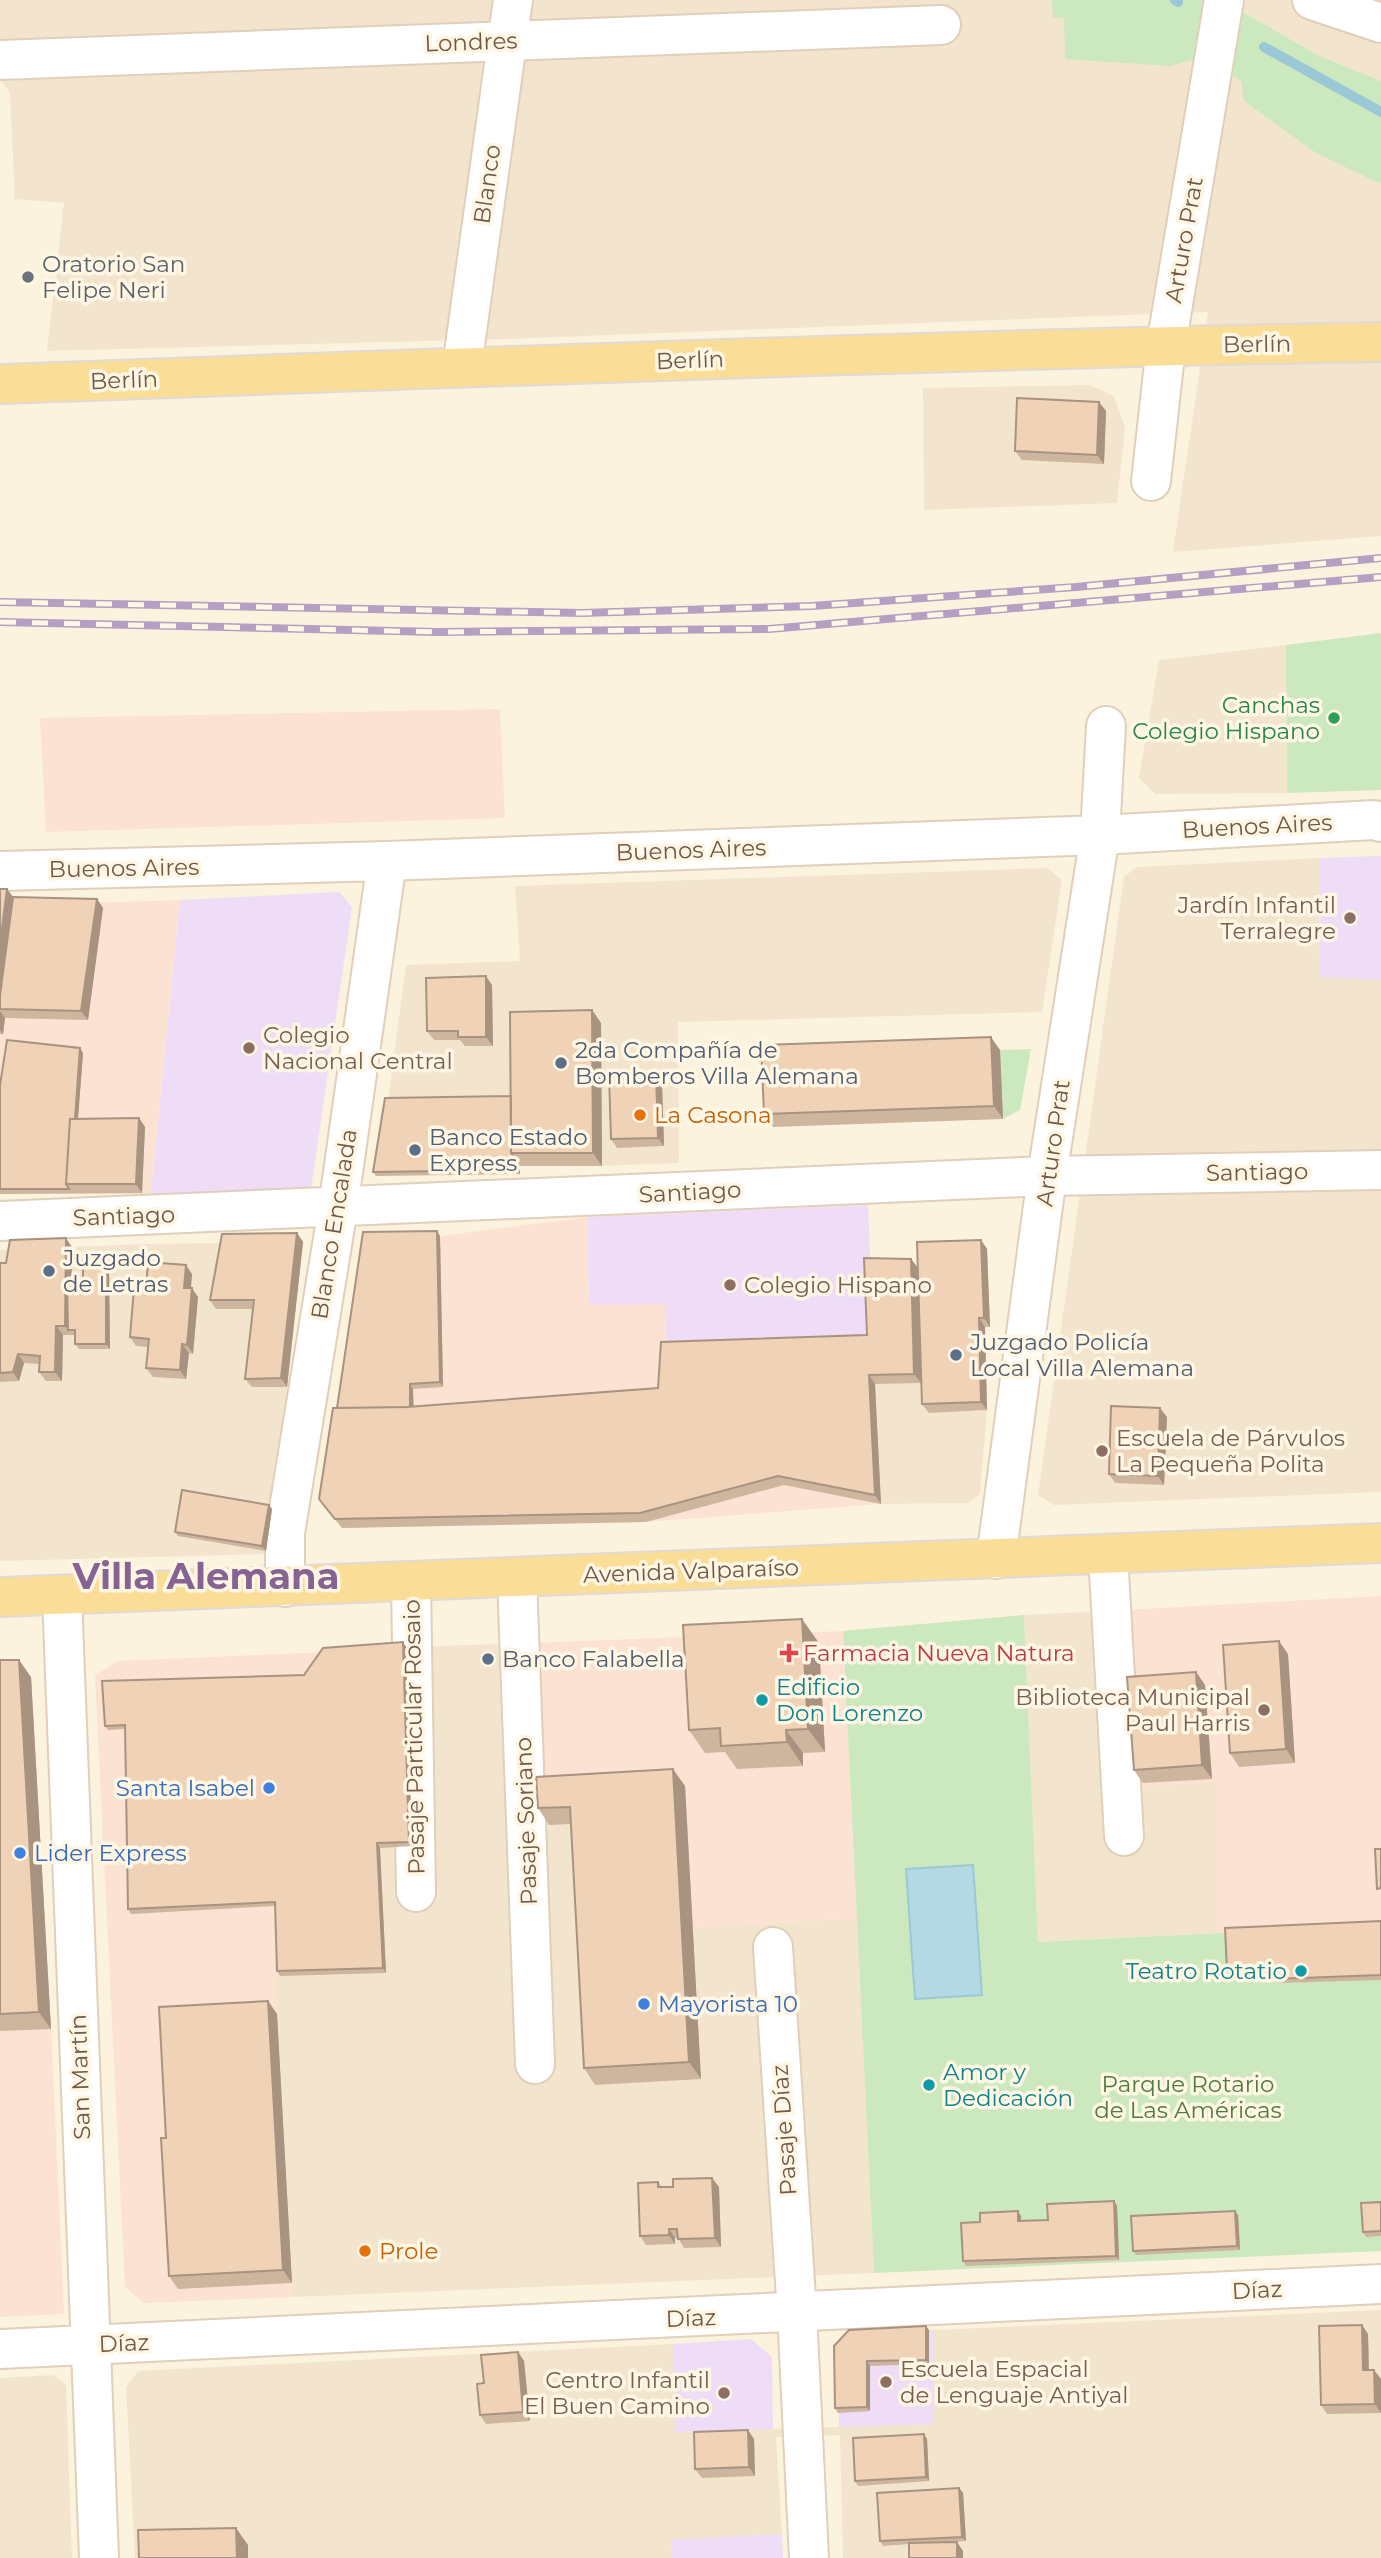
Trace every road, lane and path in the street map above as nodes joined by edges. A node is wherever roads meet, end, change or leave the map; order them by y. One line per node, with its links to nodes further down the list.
1 (513, 0): 6 (street, Blanco)
2 (1224, 0): 9 (street, Arturo Prat)
3 (1312, 0): 4 (street)
4 (1381, 23)
5 (941, 25): 6 (street, Londres)
6 (507, 41): 7 (street, Londres); 10 (street, Blanco)
7 (0, 60)
8 (1381, 342): 9 (main road, Berlín)
9 (1166, 346): 10 (main road, Berlín); 12 (street, Arturo Prat)
10 (462, 367): 11 (main road, Berlín)
11 (0, 384)
12 (1151, 481)
13 (1106, 726): 15 (street, Arturo Prat)
14 (1381, 822): 15 (street, Buenos Aires)
15 (1100, 835): 16 (street, Buenos Aires); 19 (street, Arturo Prat)
16 (387, 861): 17 (street, Buenos Aires); 20 (street, Blanco Encalada)
17 (0, 871)
18 (1381, 1170): 19 (street, Santiago)
19 (1047, 1176): 20 (street, Santiago); 24 (street, Arturo Prat)
20 (338, 1208): 21 (street, Santiago); 27 (street, Blanco Encalada)
21 (0, 1221)
22 (1381, 1543): 23 (main road, Avenida Valparaíso)
23 (1108, 1554): 24 (main road, Avenida Valparaíso); 30 (street)
24 (996, 1559): 25 (main road, Avenida Valparaíso)
25 (517, 1578): 26 (main road, Avenida Valparaíso); 33 (street, Pasaje Soriano)
26 (411, 1582): 27 (main road, Avenida Valparaíso); 31 (street, Pasaje Particular Rosaio)
27 (285, 1587): 28 (main road, Avenida Valparaíso)
28 (62, 1595): 29 (main road, Avenida Valparaíso); 36 (street, San Martín)
29 (0, 1597)
30 (1124, 1836)
31 (416, 1892)
32 (773, 1947): 35 (street, Pasaje Díaz)
33 (535, 2064)
34 (1381, 2284): 35 (street, Díaz)
35 (797, 2313): 36 (street, Díaz); 39 (street, Pasaje Díaz)
36 (91, 2344): 37 (street, Díaz); 38 (street, San Martín)
37 (0, 2349)
38 (99, 2558)
39 (809, 2558)

